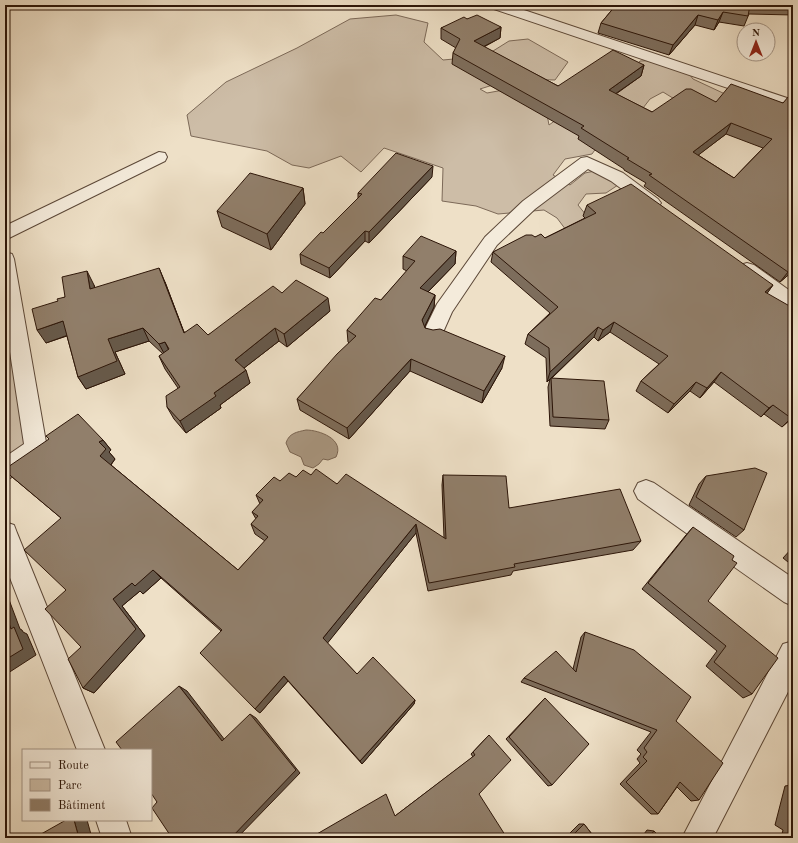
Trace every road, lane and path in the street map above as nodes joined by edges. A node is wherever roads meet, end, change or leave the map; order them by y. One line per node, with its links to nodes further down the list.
1 (496, 5): 2 (street)
2 (793, 105)
3 (159, 157): 5 (street)
4 (667, 213): 9 (street)
5 (5, 234)
6 (5, 259): 10 (street)
7 (736, 262): 8 (street)
8 (793, 303)
9 (433, 334)
10 (5, 470)
11 (646, 491): 13 (street)
12 (5, 533): 15 (street)
13 (793, 593)
14 (793, 654): 18 (street)
15 (91, 749)
16 (112, 821): 17 (street)
17 (117, 838)
18 (697, 838)

